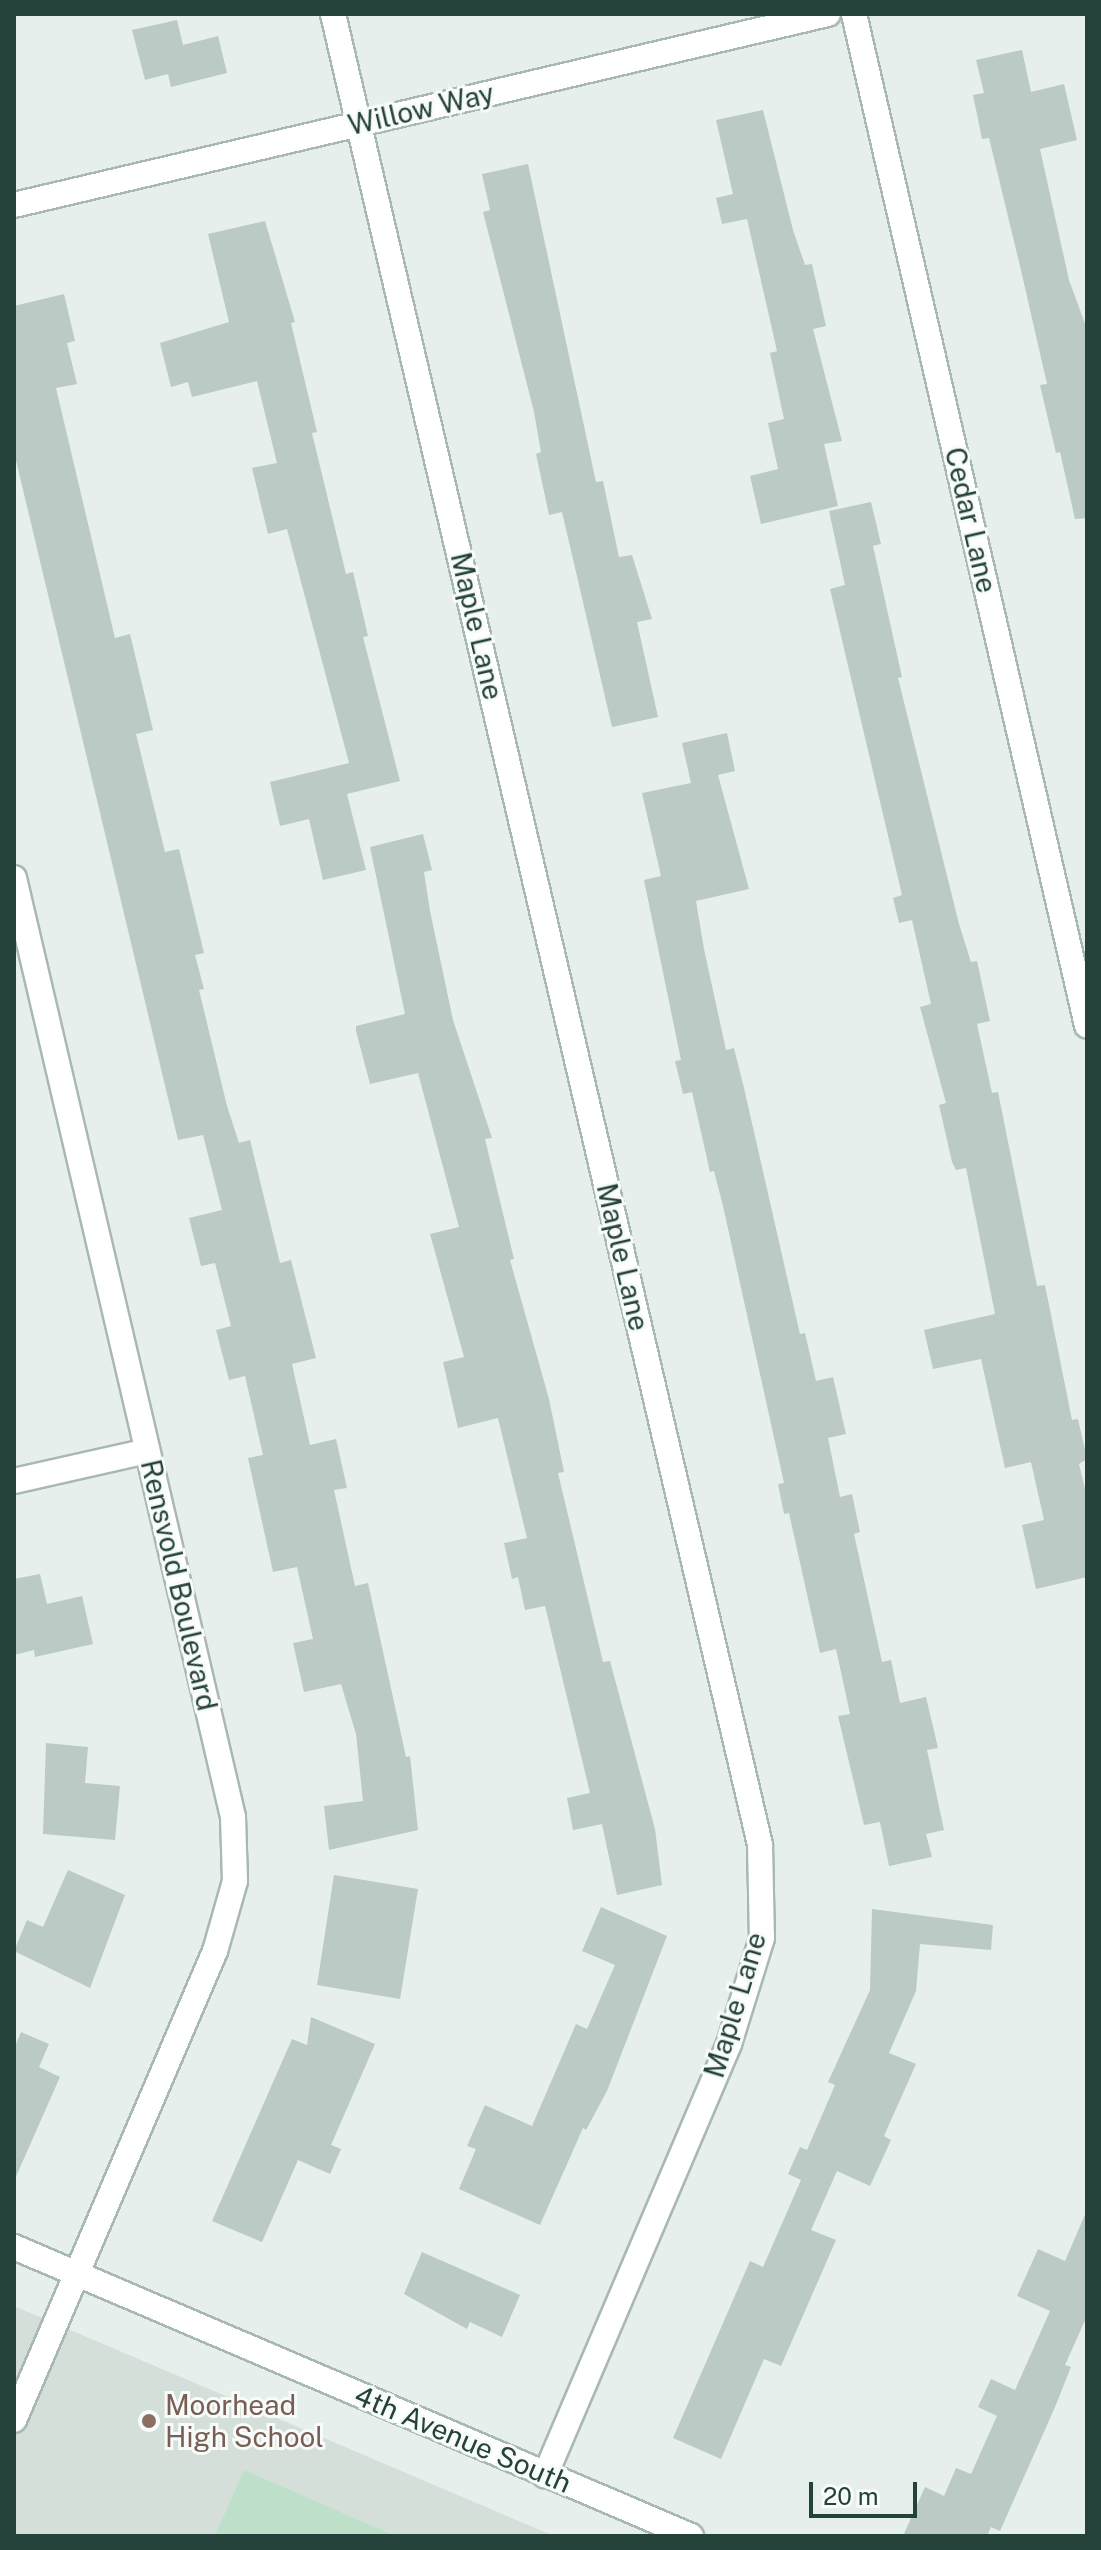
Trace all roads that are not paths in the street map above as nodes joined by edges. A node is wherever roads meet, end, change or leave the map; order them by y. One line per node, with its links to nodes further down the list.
1 (333, 14): 4 (street, Maple Lane)
2 (828, 14): 4 (street, Willow Way)
3 (854, 14): 8 (street, Cedar Lane)
4 (360, 123): 5 (street, Willow Way); 14 (street, Maple Lane)
5 (14, 205)
6 (14, 878): 7 (street, Rensvold Boulevard)
7 (24, 965): 9 (street, Rensvold Boulevard)
8 (1087, 1026)
9 (147, 1451): 10 (street); 12 (street, Rensvold Boulevard)
10 (14, 1481)
11 (14, 2247): 12 (street, 4th Avenue South)
12 (79, 2275): 13 (street, Rensvold Boulevard); 14 (street, 4th Avenue South)
13 (14, 2420)
14 (545, 2475): 15 (street, 4th Avenue South)
15 (691, 2536)

